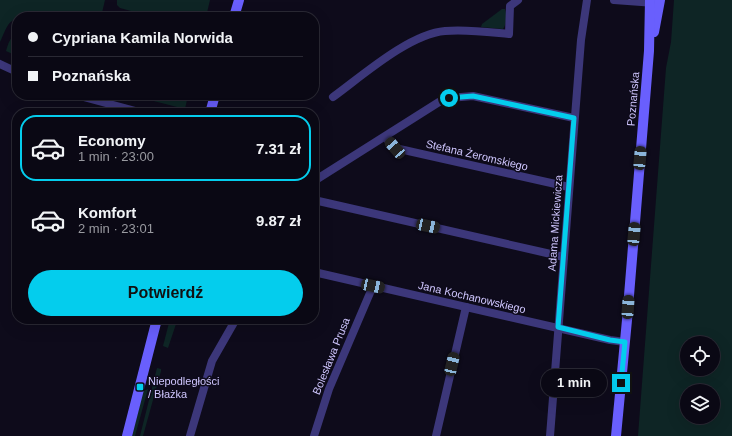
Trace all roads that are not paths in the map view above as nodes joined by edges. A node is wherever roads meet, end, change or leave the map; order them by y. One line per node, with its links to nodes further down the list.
1 (239, 0): 6 (main road)
2 (518, 0): 9 (street)
3 (587, 0): 12 (street, Adama Mickiewicza)
4 (614, 0): 5 (street)
5 (655, 2): 24 (main road, Poznańska)
6 (235, 12)
7 (0, 64): 8 (street)
8 (12, 70)
9 (333, 97)
10 (95, 100): 11 (street)
11 (124, 108)
12 (574, 118): 13 (street); 15 (street, Adama Mickiewicza)
13 (385, 137): 14 (street); 15 (street, Stefana Żeromskiego)
14 (319, 178)
15 (569, 187): 17 (street, Adama Mickiewicza)
16 (319, 201): 17 (street)
17 (564, 257): 23 (street, Adama Mickiewicza)
18 (319, 273): 19 (street, Jana Kochanowskiego)
19 (373, 286): 20 (street, Jana Kochanowskiego); 27 (street, Bolesława Prusa)
20 (466, 307): 23 (street, Jana Kochanowskiego); 28 (street)
21 (157, 324): 25 (main road)
22 (233, 324): 26 (street)
23 (558, 327): 24 (street, Jana Kochanowskiego); 29 (street, Adama Mickiewicza)
24 (625, 342): 30 (main road, Poznańska)
25 (127, 436)
26 (190, 436)
27 (314, 436)
28 (436, 436)
29 (550, 436)
30 (616, 436)

